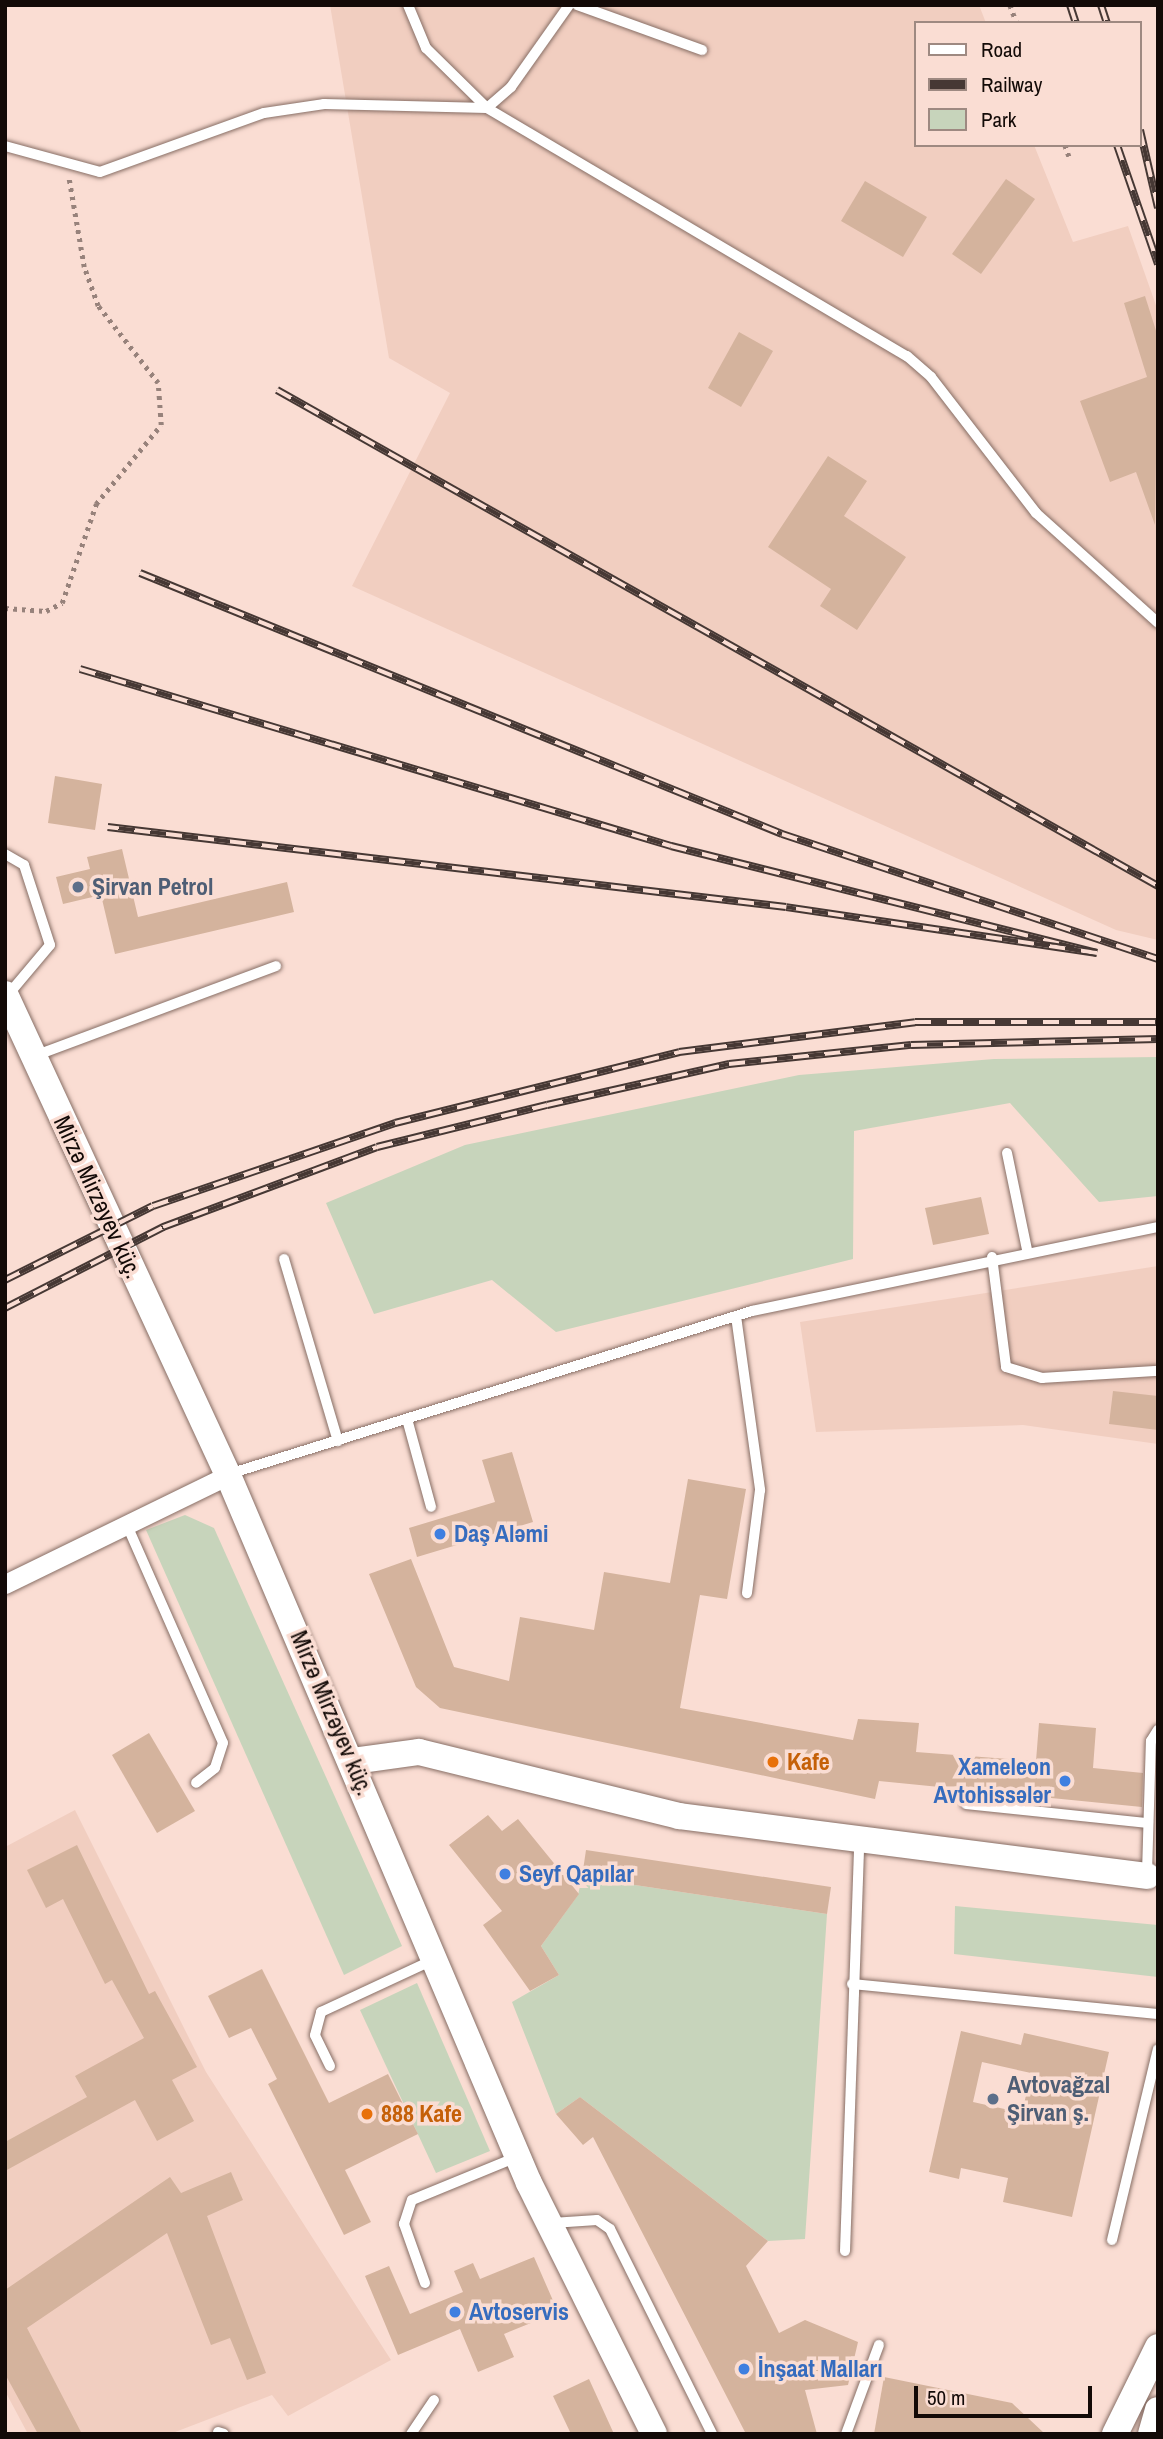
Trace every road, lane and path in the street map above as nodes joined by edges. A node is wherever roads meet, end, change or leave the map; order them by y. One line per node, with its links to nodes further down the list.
1 (408, 5): 5 (lane)
2 (569, 5): 5 (lane)
3 (577, 5): 4 (lane)
4 (702, 50)
5 (487, 108): 9 (lane); 11 (lane)
6 (5, 146): 9 (lane)
7 (1066, 147): 8 (path)
8 (1069, 156)
9 (68, 168): 10 (path)
10 (5, 608)
11 (1158, 623)
12 (5, 854): 14 (lane)
13 (275, 966): 15 (lane)
14 (6, 996): 15 (main road, Mirzə Mirzəyev küç.)
15 (33, 1057): 25 (main road, Mirzə Mirzəyev küç.)
16 (1007, 1153): 18 (lane)
17 (1158, 1227): 18 (lane)
18 (1027, 1250): 19 (lane)
19 (992, 1257): 21 (lane); 22 (lane)
20 (284, 1259): 24 (lane)
21 (736, 1316): 23 (lane); 29 (lane)
22 (1158, 1371)
23 (407, 1419): 24 (lane); 26 (lane)
24 (338, 1441): 25 (lane)
25 (228, 1475): 27 (street); 31 (main road, Mirzə Mirzəyev küç.)
26 (431, 1507)
27 (126, 1522): 28 (street); 32 (lane)
28 (5, 1584)
29 (747, 1592)
30 (1158, 1730): 34 (lane)
31 (353, 1761): 35 (main road); 37 (main road, Mirzə Mirzəyev küç.)
32 (196, 1783)
33 (966, 1804): 34 (lane)
34 (1148, 1823): 36 (lane)
35 (859, 1840): 36 (main road); 38 (lane)
36 (1154, 1877)
37 (435, 1959): 41 (lane); 42 (main road, Mirzə Mirzəyev küç.)
38 (852, 1984): 39 (lane); 45 (lane)
39 (1158, 2014)
40 (1158, 2049): 44 (lane)
41 (330, 2066)
42 (518, 2157): 43 (main road, Mirzə Mirzəyev küç.); 46 (lane)
43 (549, 2223): 52 (main road, Mirzə Mirzəyev küç.); 53 (lane)
44 (1112, 2240)
45 (845, 2251)
46 (425, 2283)
47 (879, 2345): 54 (lane)
48 (1158, 2347): 55 (main road)
49 (434, 2400): 51 (lane)
50 (1158, 2410): 56 (main road)
51 (411, 2434)
52 (654, 2434)
53 (712, 2434)
54 (846, 2434)
55 (1115, 2434)
56 (1152, 2434)

